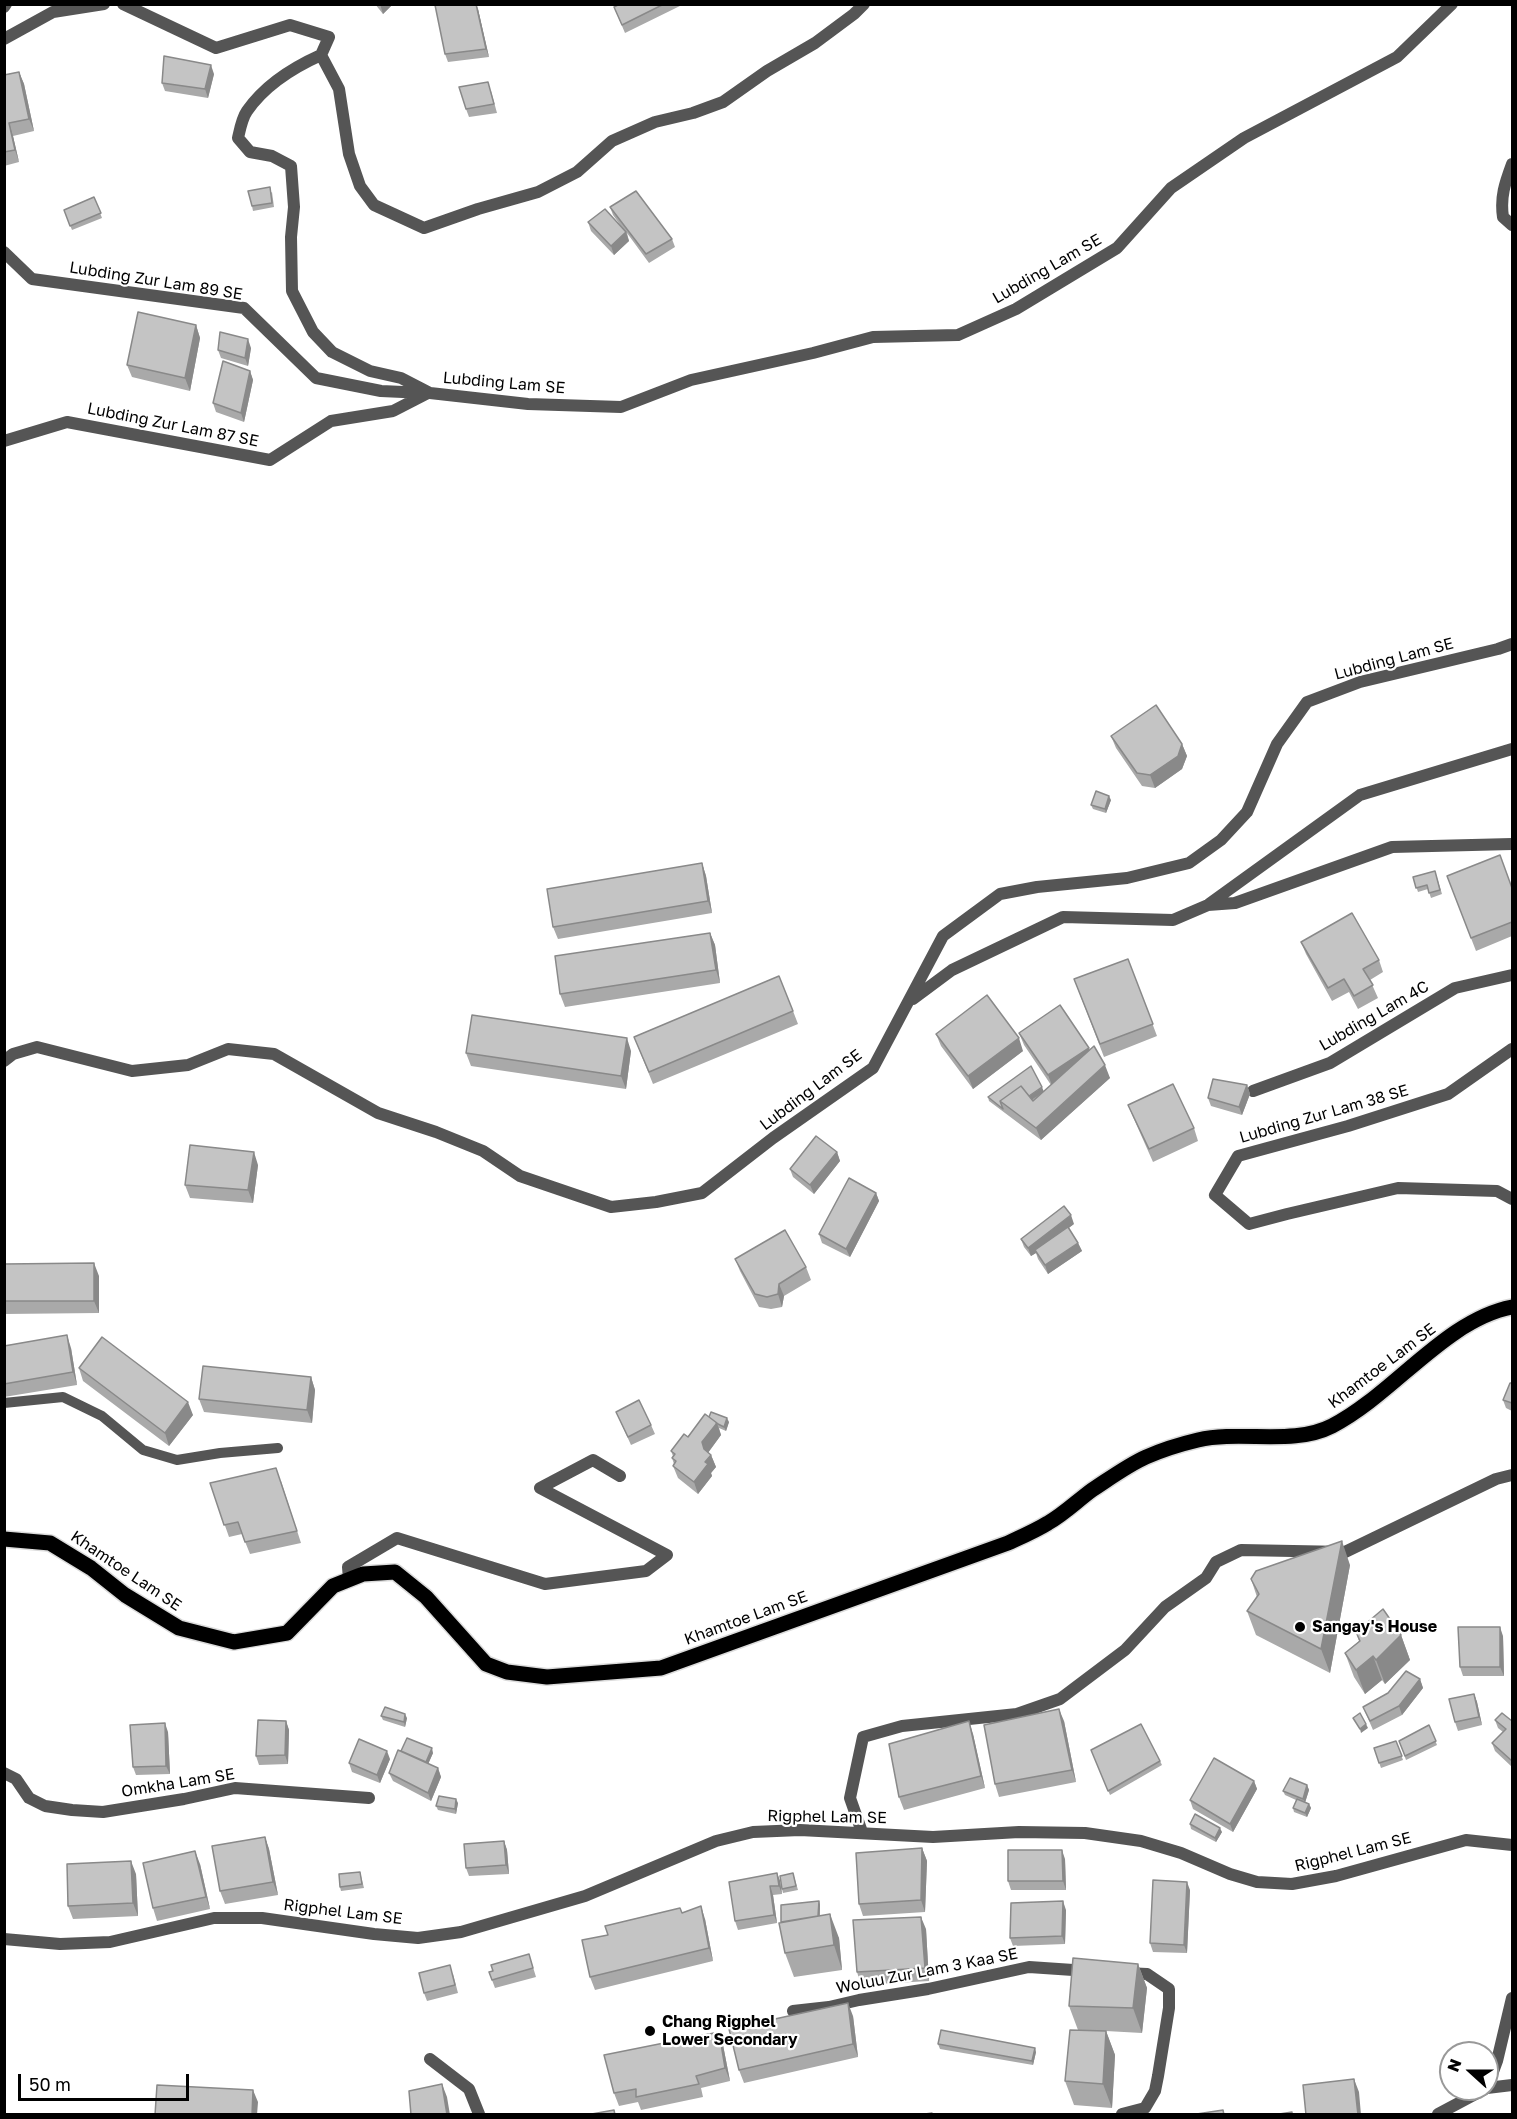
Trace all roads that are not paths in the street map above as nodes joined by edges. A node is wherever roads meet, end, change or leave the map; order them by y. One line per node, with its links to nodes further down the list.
1 (104, 4): 5 (street)
2 (123, 4): 6 (street)
3 (864, 4): 6 (street)
4 (1452, 4): 12 (street, Lubding Lam SE)
5 (4, 39)
6 (321, 55): 12 (street, Lubding Lam SE)
7 (1512, 164): 9 (street)
8 (1512, 196): 9 (street)
9 (1501, 203): 10 (street)
10 (1512, 225)
11 (4, 252): 12 (street, Lubding Zur Lam 89 SE)
12 (430, 393): 13 (street, Lubding Zur Lam 87 SE)
13 (4, 441)
14 (1512, 644): 19 (street, Lubding Lam SE)
15 (1512, 749): 17 (street)
16 (1512, 844): 17 (street)
17 (1208, 904): 19 (street)
18 (1512, 975): 22 (street, Lubding Lam 4C)
19 (909, 1002): 21 (street, Lubding Lam SE)
20 (1512, 1049): 23 (street, Lubding Zur Lam 38 SE)
21 (4, 1061)
22 (1253, 1091)
23 (1512, 1199)
24 (1512, 1307): 30 (main road, Khamtoe Lam SE)
25 (4, 1403): 26 (lane)
26 (278, 1448)
27 (1512, 1474): 33 (street)
28 (620, 1476): 30 (street)
29 (4, 1539): 30 (main road, Khamtoe Lam SE)
30 (349, 1579)
31 (4, 1773): 32 (street, Omkha Lam SE)
32 (369, 1798)
33 (862, 1832): 34 (street, Rigphel Lam SE); 35 (street, Rigphel Lam SE)
34 (1512, 1845)
35 (4, 1939)
36 (1512, 1998): 38 (street)
37 (793, 2011): 42 (street, Woluu Zur Lam 3 Kaa SE)
38 (1499, 2053)
39 (430, 2059): 41 (street)
40 (1463, 2101): 43 (street)
41 (479, 2115)
42 (1122, 2115)
43 (1438, 2115)

